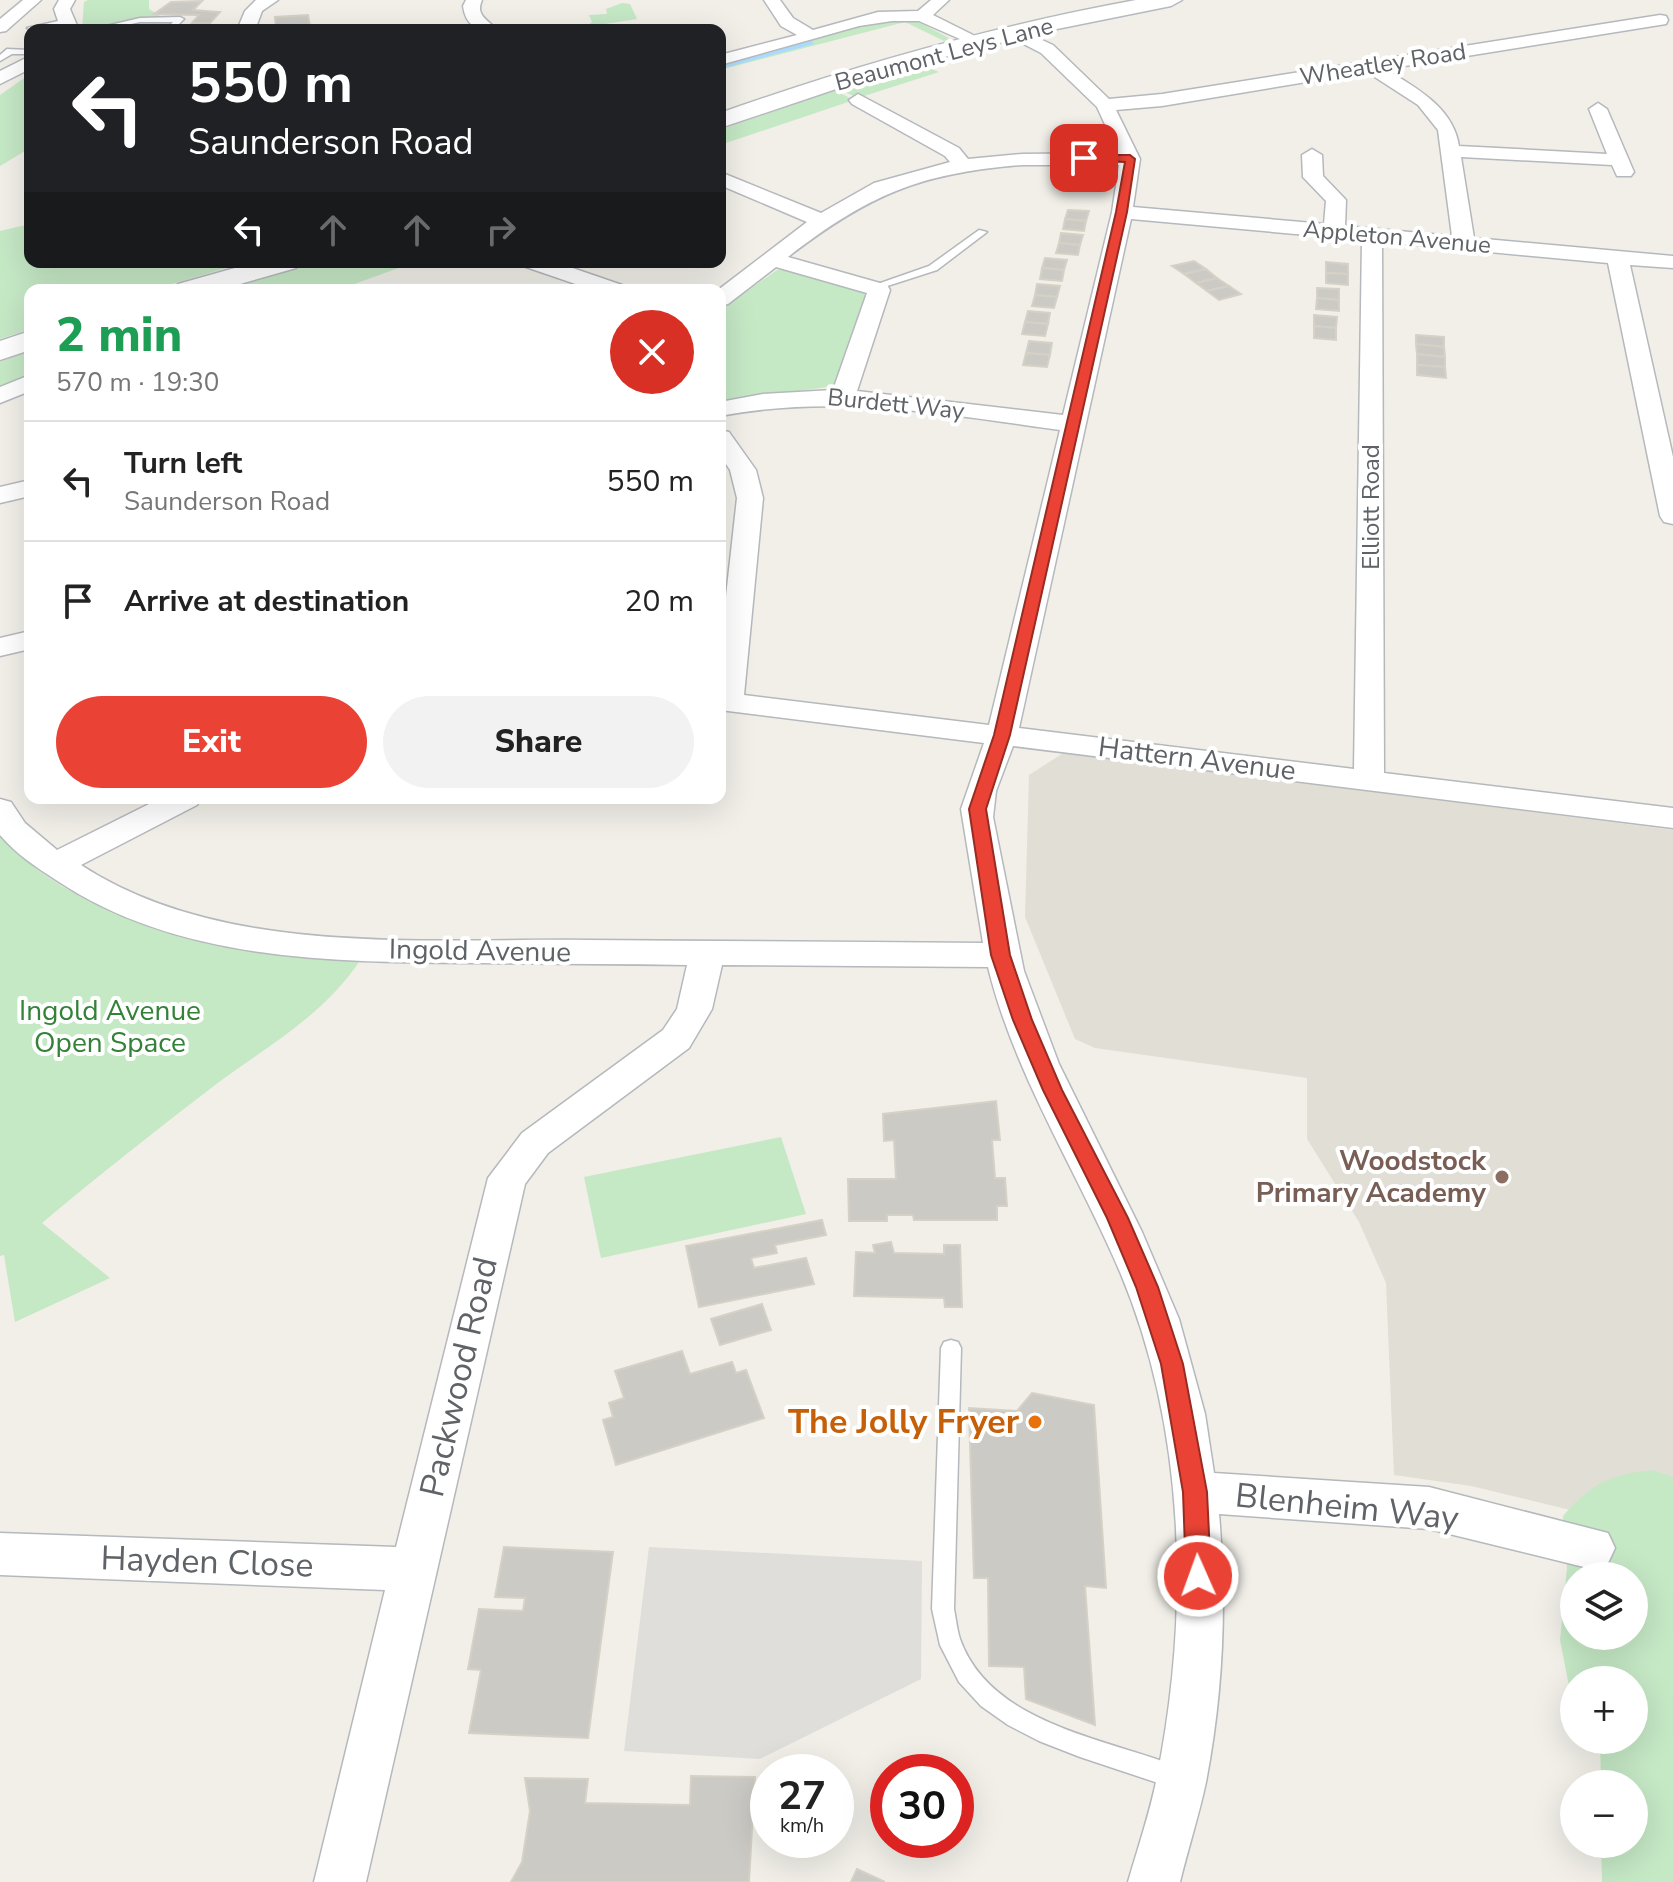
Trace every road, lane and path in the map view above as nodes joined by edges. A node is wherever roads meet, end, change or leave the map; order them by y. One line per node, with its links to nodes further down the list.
1 (33, 0): 16 (street)
2 (67, 0): 10 (street)
3 (270, 0): 13 (street)
4 (474, 0): 14 (street)
5 (772, 0): 18 (street)
6 (941, 0): 9 (street)
7 (1171, 0): 17 (street, Beaumont Leys Lane)
8 (1636, 7): 15 (street)
9 (922, 16): 18 (street); 19 (street)
10 (68, 24)
11 (121, 24): 12 (lane)
12 (175, 24)
13 (247, 24)
14 (480, 24)
15 (1666, 25): 26 (street, Wheatley Road)
16 (0, 27)
17 (1016, 33): 19 (street, Beaumont Leys Lane); 29 (street)
18 (811, 36): 23 (street)
19 (978, 42): 31 (street, Beaumont Leys Lane)
20 (20, 44): 21 (lane)
21 (10, 51): 22 (lane); 24 (lane)
22 (24, 52)
23 (726, 58)
24 (0, 59)
25 (24, 65): 27 (street)
26 (1369, 66): 29 (street, Wheatley Road); 32 (street)
27 (0, 79)
28 (858, 100): 35 (street)
29 (1105, 105): 34 (street)
30 (1598, 109): 32 (street)
31 (726, 119)
32 (1450, 151): 42 (street)
33 (1312, 155): 39 (street)
34 (1130, 159): 35 (street); 37 (street)
35 (963, 165): 38 (street)
36 (726, 181): 38 (street)
37 (1122, 212): 39 (street, Appleton Avenue); 58 (street)
38 (824, 222): 44 (street)
39 (1334, 231): 41 (street, Appleton Avenue)
40 (982, 232): 50 (lane)
41 (1372, 235): 42 (street, Appleton Avenue); 70 (street, Elliott Road)
42 (1464, 243): 43 (street, Appleton Avenue)
43 (1618, 257): 45 (street, Appleton Avenue); 64 (street)
44 (775, 260): 50 (street); 51 (street)
45 (1673, 262)
46 (265, 268): 48 (street)
47 (551, 268): 49 (street)
48 (209, 284)
49 (597, 284)
50 (874, 287): 56 (street)
51 (726, 295)
52 (24, 342): 53 (street)
53 (0, 351)
54 (24, 385): 55 (street)
55 (0, 396)
56 (843, 396): 57 (street, Burdett Way); 58 (street, Burdett Way)
57 (726, 408)
58 (1073, 424): 69 (street)
59 (726, 446): 62 (street)
60 (24, 489): 61 (street)
61 (0, 495)
62 (750, 498): 63 (street); 67 (street)
63 (726, 501)
64 (1673, 516)
65 (24, 641): 66 (street)
66 (0, 647)
67 (726, 693)
68 (726, 701): 69 (street, Hattern Avenue)
69 (1002, 735): 70 (street, Hattern Avenue); 76 (street)
70 (1369, 780): 73 (street, Hattern Avenue)
71 (174, 804): 74 (street)
72 (0, 809): 74 (street, Ingold Avenue)
73 (1673, 818)
74 (55, 865): 75 (street, Ingold Avenue)
75 (706, 954): 76 (street, Ingold Avenue); 81 (street, Packwood Road)
76 (1001, 955): 78 (street)
77 (951, 1348): 82 (lane)
78 (1195, 1492): 79 (street, Blenheim Way); 82 (street)
79 (1592, 1548)
80 (0, 1554): 81 (street, Hayden Close)
81 (413, 1569): 83 (street, Packwood Road)
82 (1182, 1779): 84 (street)
83 (340, 1882)
84 (1154, 1882)

